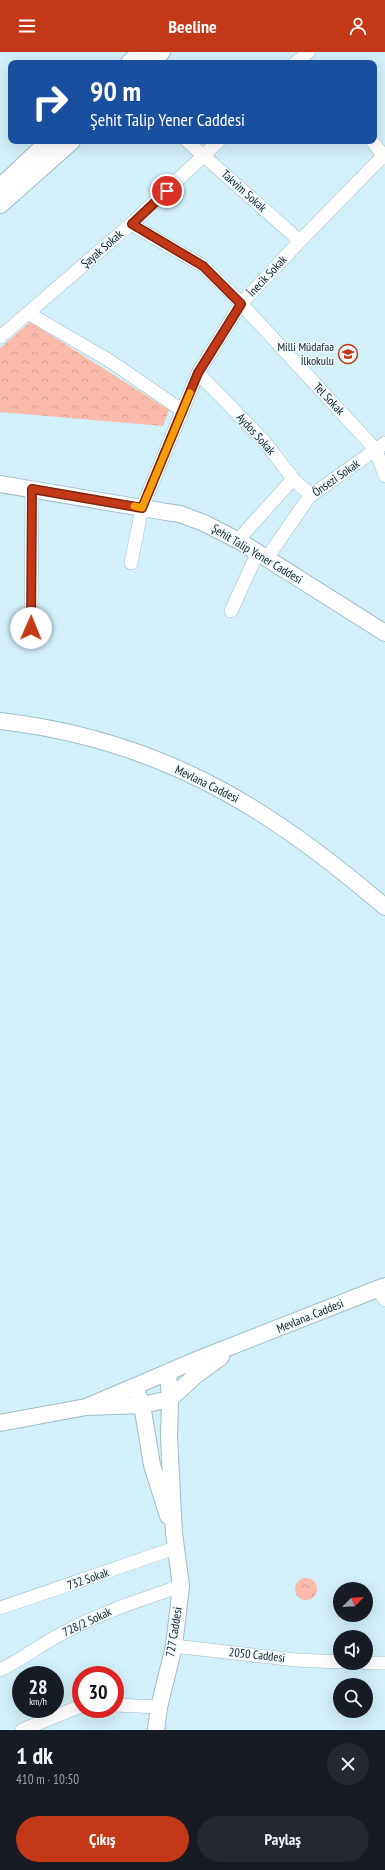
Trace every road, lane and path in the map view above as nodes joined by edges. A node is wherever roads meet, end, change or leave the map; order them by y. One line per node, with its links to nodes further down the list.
1 (142, 52): 4 (main road)
2 (160, 52): 5 (main road)
3 (309, 52): 6 (street)
4 (133, 60)
5 (153, 60)
6 (299, 60)
7 (47, 144): 14 (main road)
8 (68, 144): 15 (main road)
9 (191, 144): 12 (street, Takvim Sokak)
10 (216, 144): 12 (street, Şayak Sokak)
11 (374, 144): 13 (street)
12 (205, 155): 16 (street, Şayak Sokak); 17 (street, Takvim Sokak)
13 (384, 156): 17 (street, İnecik Sokak)
14 (0, 188)
15 (0, 204)
16 (132, 224): 18 (street, Tel Sokak); 19 (street, Şayak Sokak)
17 (300, 241): 18 (street, İnecik Sokak)
18 (241, 304): 21 (street, İnecik Sokak); 23 (street, Tel Sokak)
19 (28, 313): 20 (street, Şayak Sokak); 22 (street)
20 (0, 337)
21 (198, 373): 22 (street, İnecik Sokak); 25 (street, Aydos Sokak)
22 (183, 411): 29 (street, İnecik Sokak)
23 (380, 447): 24 (street, Tel Sokak); 28 (street, Önsezi Sokak)
24 (385, 476)
25 (293, 479): 28 (street, Aydos Sokak); 30 (street)
26 (0, 484): 27 (street, Şehit Talip Yener Caddesi)
27 (32, 489): 29 (street, Şehit Talip Yener Caddesi); 34 (street)
28 (311, 495): 31 (street, Önsezi Sokak)
29 (142, 508): 30 (street, Şehit Talip Yener Caddesi); 32 (street, İnecik Sokak)
30 (238, 540): 31 (street, Şehit Talip Yener Caddesi)
31 (262, 555): 33 (street, Önsezi Sokak); 35 (street, Şehit Talip Yener Caddesi)
32 (131, 563)
33 (231, 611)
34 (31, 628)
35 (385, 633)
36 (0, 721): 37 (street, Mevlana Caddesi)
37 (385, 907)
38 (382, 1292): 39 (street, Mevlana. Caddesi)
39 (234, 1347): 40 (street, Mevlana. Caddesi); 42 (street, Mevlana. Caddesi)
40 (168, 1372): 41 (street, Mevlana. Caddesi); 42 (street, 727 Caddesi)
41 (135, 1387): 43 (street, 727 Caddesi); 44 (street, Mevlana. Caddesi)
42 (170, 1399): 43 (street, Mevlana. Caddesi); 46 (street, 727 Caddesi)
43 (142, 1405): 44 (street, Mevlana. Caddesi); 46 (street, 727 Caddesi)
44 (86, 1407): 45 (street, Mevlana. Caddesi)
45 (0, 1423)
46 (174, 1532): 47 (street, 727 Caddesi)
47 (175, 1548): 48 (street, 727 Caddesi); 49 (street, 732 Sokak)
48 (180, 1586): 50 (street, 727 Caddesi); 54 (street, 728/2 Sokak)
49 (0, 1608)
50 (174, 1646): 51 (street, 2050 Caddesi); 56 (street, 727 Caddesi)
51 (333, 1662)
52 (373, 1663): 53 (street)
53 (385, 1663)
54 (0, 1670)
55 (124, 1705): 56 (street)
56 (159, 1707): 59 (street, 727 Caddesi)
57 (72, 1710): 58 (street)
58 (22, 1730)
59 (156, 1730)

